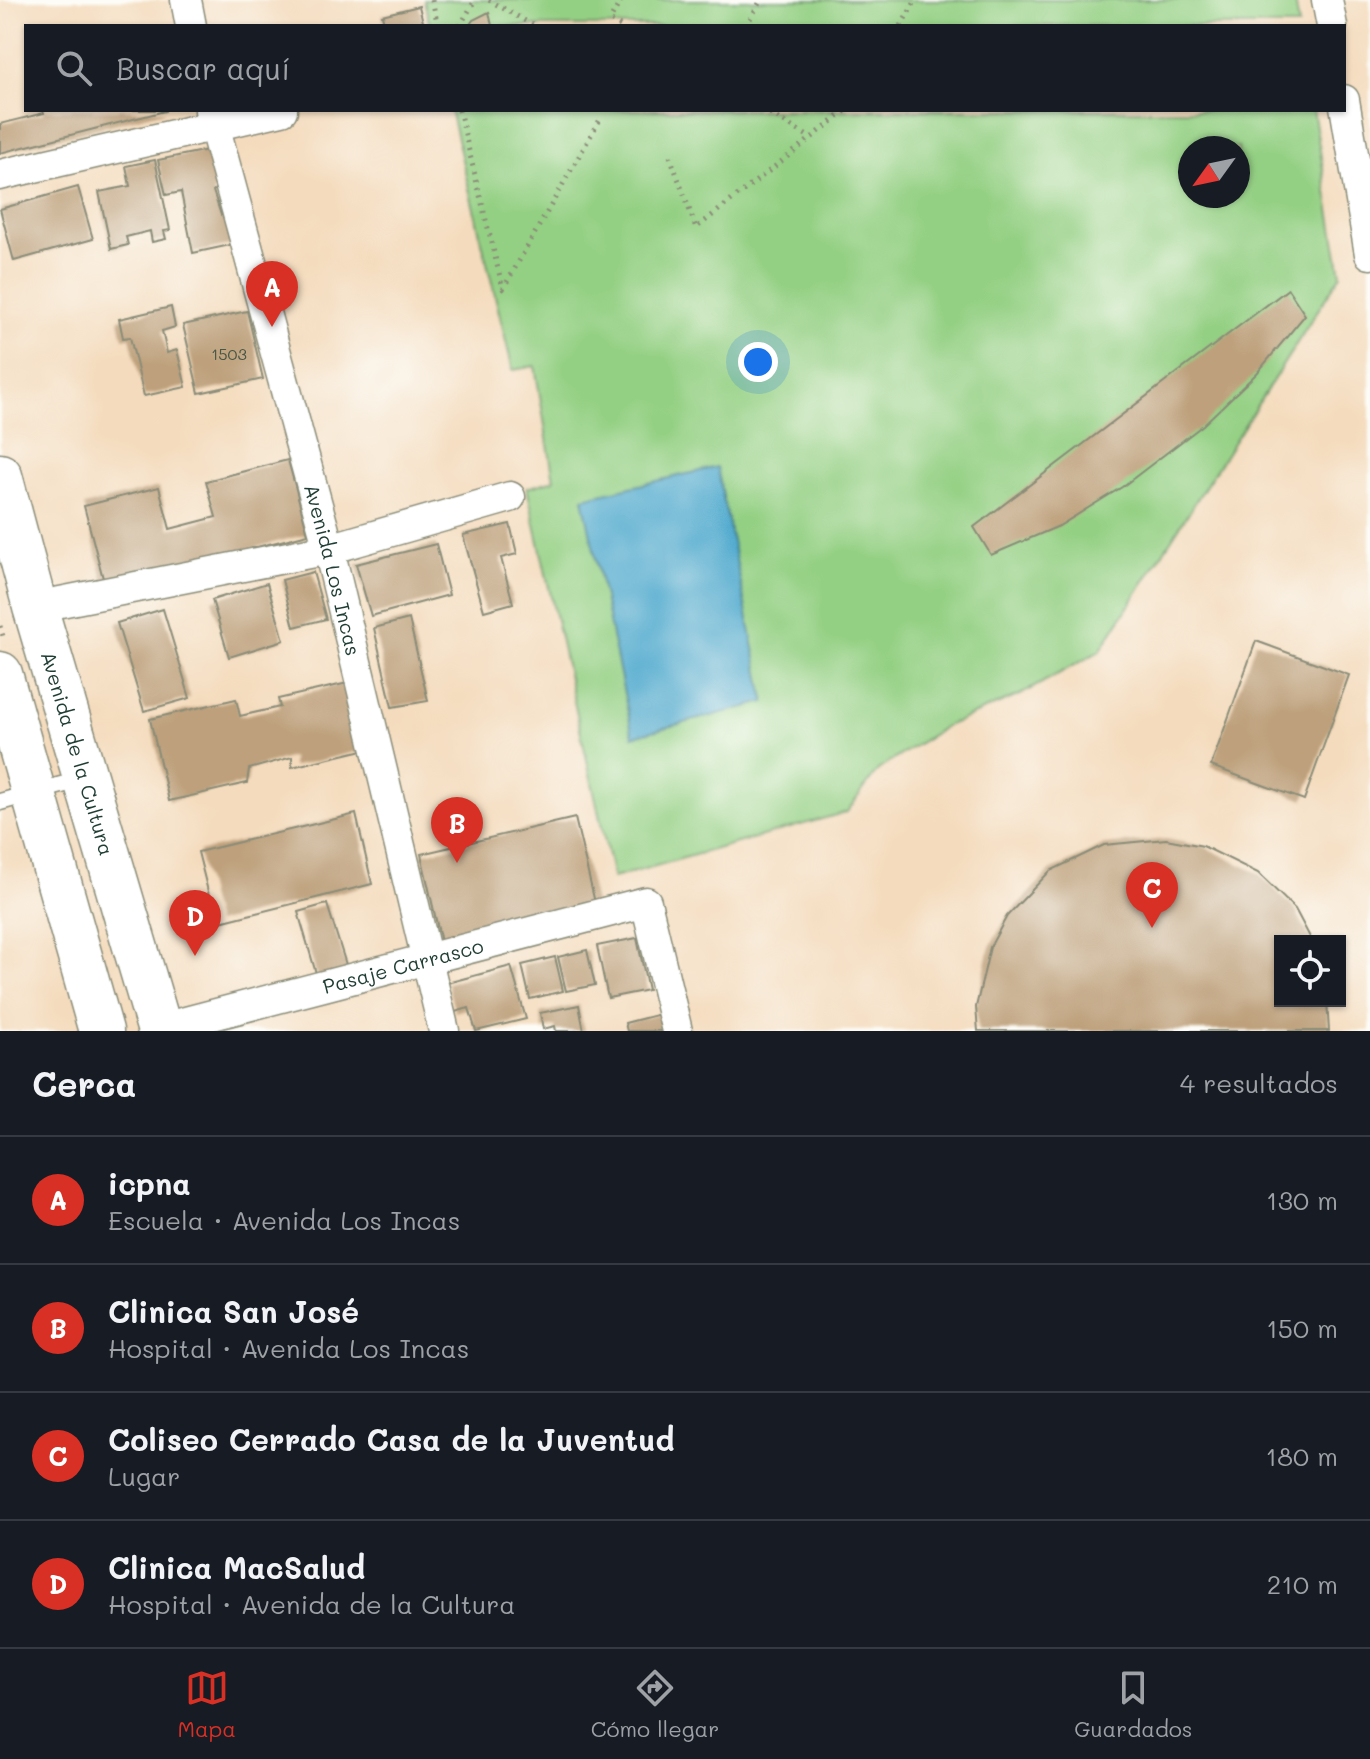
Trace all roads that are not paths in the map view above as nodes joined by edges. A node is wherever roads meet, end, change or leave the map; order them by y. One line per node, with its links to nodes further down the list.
1 (186, 0): 3 (street)
2 (1327, 0): 4 (street)
3 (191, 24)
4 (1332, 24)
5 (264, 112): 7 (street)
6 (1346, 112): 9 (street)
7 (212, 118): 8 (street); 12 (street, Avenida Los Incas)
8 (0, 175)
9 (1370, 254)
10 (0, 476): 13 (highway, Avenida de la Cultura)
11 (510, 497): 12 (street)
12 (329, 549): 13 (street); 17 (street, Avenida Los Incas)
13 (35, 607): 15 (highway, Avenida de la Cultura)
14 (0, 674): 16 (highway)
15 (85, 778): 16 (lane); 18 (highway, Avenida de la Cultura)
16 (17, 798): 19 (highway)
17 (426, 960): 18 (street, Pasaje Carrasco); 20 (street, Avenida Los Incas); 21 (street, Pasaje Carrasco)
18 (159, 1030)
19 (101, 1031)
20 (444, 1031)
21 (677, 1031)

